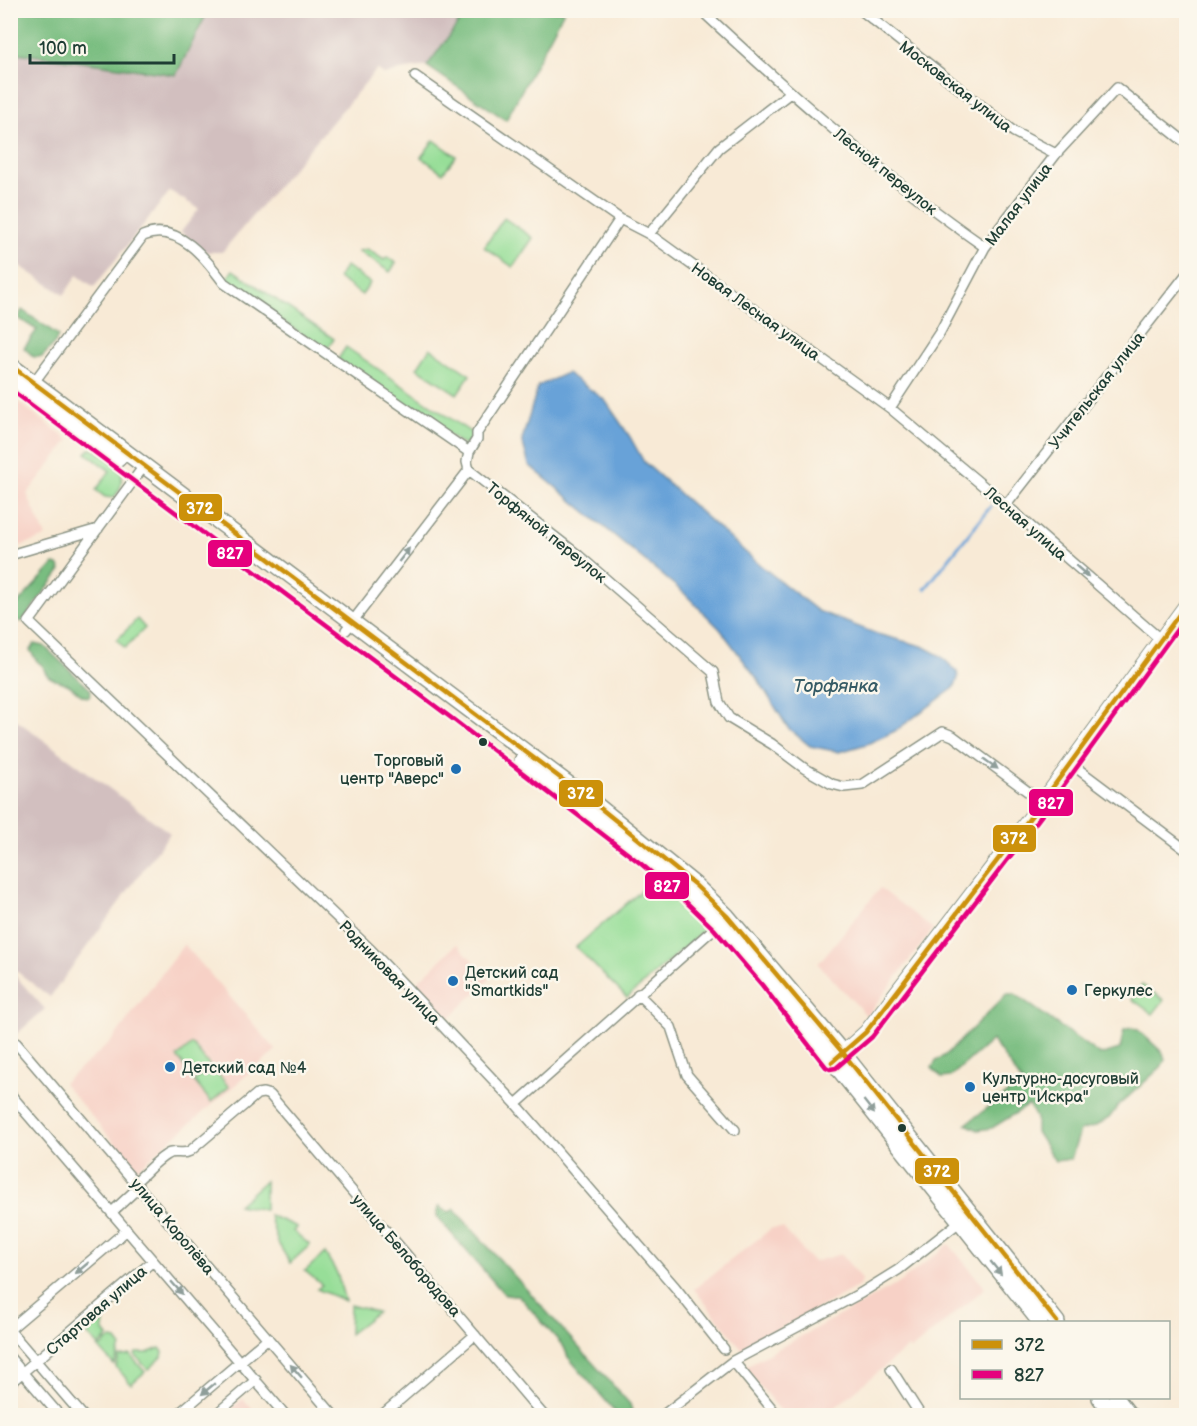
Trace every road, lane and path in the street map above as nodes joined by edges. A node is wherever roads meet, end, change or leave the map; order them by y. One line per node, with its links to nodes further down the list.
1 (701, 10): 4 (street, Лесной переулок)
2 (861, 10): 6 (street, Московская улица)
3 (415, 76): 7 (street, Новая Лесная улица)
4 (790, 93): 8 (street); 9 (street, Лесной переулок)
5 (1186, 143): 6 (street, Малая улица)
6 (1056, 154): 9 (street, Малая улица)
7 (620, 219): 8 (street, Новая Лесная улица); 15 (street)
8 (649, 234): 14 (street, Новая Лесная улица)
9 (985, 247): 14 (street, Малая улица)
10 (1186, 275): 18 (street, Учительская улица)
11 (10, 365): 13 (main road)
12 (10, 379): 16 (main road)
13 (34, 382): 15 (street); 16 (main road)
14 (890, 408): 18 (street, Лесная улица)
15 (469, 452): 17 (street)
16 (141, 470): 19 (street); 22 (main road)
17 (469, 470): 22 (street, one-way to 17); 25 (street, Торфяной переулок, one-way to 25)
18 (1006, 505): 23 (street, Лесная улица, one-way to 23)
19 (99, 529): 20 (street); 32 (street, Родниковая улица)
20 (10, 555)
21 (1186, 605): 23 (main road)
22 (349, 626): 27 (main road); 30 (main road)
23 (1161, 640): 24 (main road)
24 (1070, 763): 25 (main road); 26 (street)
25 (1042, 802): 30 (main road)
26 (1186, 850)
27 (719, 924): 28 (street); 30 (main road)
28 (638, 994): 32 (street); 33 (street)
29 (10, 1048): 34 (street, улица Королёва)
30 (838, 1057): 36 (main road)
31 (10, 1094): 35 (street)
32 (516, 1104): 44 (street, Родниковая улица)
33 (735, 1130)
34 (137, 1184): 35 (street); 42 (street, улица Белобородова); 43 (street, улица Королёва)
35 (112, 1212): 37 (street)
36 (965, 1217): 39 (main road, one-way to 39); 40 (main road); 47 (street)
37 (127, 1230): 38 (street); 41 (street, one-way to 41)
38 (153, 1261): 46 (street, Стартовая улица); 48 (street, one-way to 48)
39 (1039, 1321)
40 (1055, 1321)
41 (10, 1330): 46 (street)
42 (475, 1335): 61 (street); 62 (street, улица Белобородова)
43 (268, 1338): 48 (street); 60 (street, улица Королёва, one-way to 43)
44 (724, 1349)
45 (10, 1358): 50 (street)
46 (37, 1361): 50 (street, Стартовая улица); 56 (street)
47 (733, 1361): 63 (street); 64 (street)
48 (240, 1362): 51 (street); 57 (street, one-way to 57)
49 (891, 1369): 65 (street)
50 (23, 1373): 52 (street, Стартовая улица); 55 (street)
51 (256, 1380): 58 (street); 59 (street)
52 (10, 1383)
53 (1101, 1399): 66 (main road)
54 (1117, 1399): 67 (main road)
55 (60, 1416)
56 (83, 1416)
57 (176, 1416)
58 (214, 1416)
59 (286, 1416)
60 (334, 1416)
61 (381, 1416)
62 (544, 1416)
63 (662, 1416)
64 (778, 1416)
65 (921, 1416)
66 (1114, 1416)
67 (1130, 1416)

